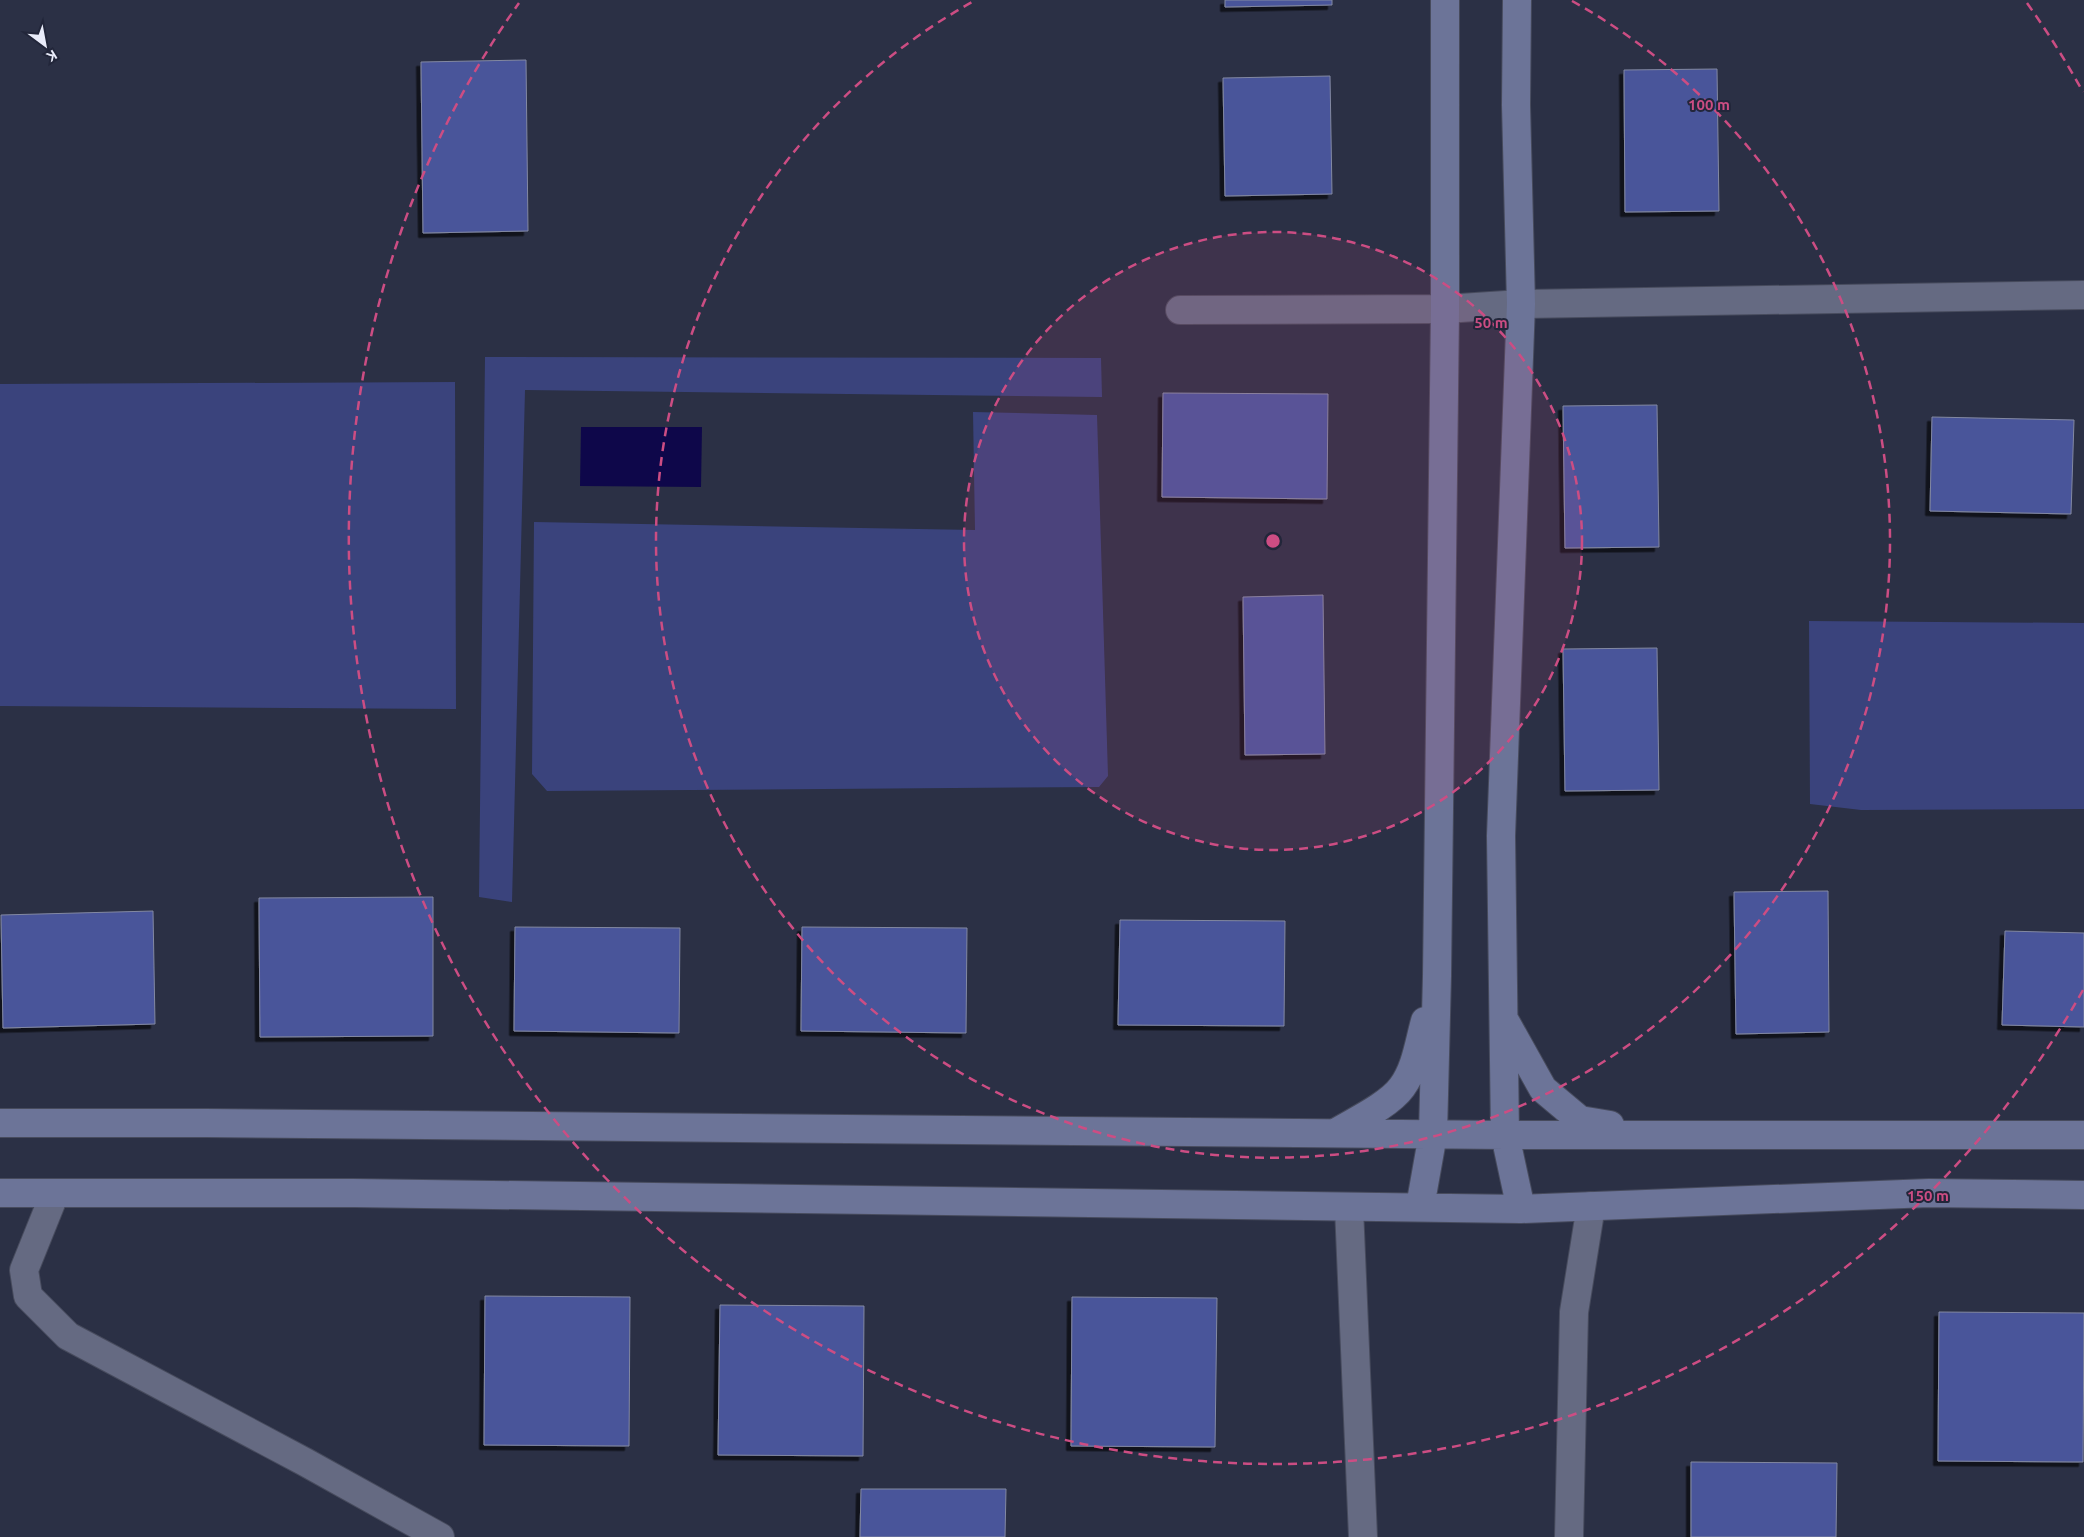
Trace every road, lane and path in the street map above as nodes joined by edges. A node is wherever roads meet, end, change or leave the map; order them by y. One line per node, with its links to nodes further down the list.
1 (1445, 0): 5 (main road)
2 (1517, 0): 4 (main road)
3 (2084, 295): 4 (street)
4 (1521, 304): 5 (street); 8 (main road)
5 (1445, 309): 6 (street); 7 (main road)
6 (1180, 310)
7 (1437, 976): 10 (main road); 11 (main road)
8 (1504, 1018): 12 (main road); 13 (main road)
9 (0, 1123): 10 (main road)
10 (1335, 1133): 11 (main road)
11 (1432, 1134): 12 (main road); 19 (main road)
12 (1505, 1135): 13 (main road); 21 (main road)
13 (1663, 1135): 14 (main road)
14 (2084, 1135)
15 (0, 1193): 16 (main road)
16 (55, 1193): 20 (main road); 22 (street)
17 (2084, 1195): 18 (main road)
18 (1591, 1206): 21 (main road); 24 (street)
19 (1420, 1207): 20 (main road); 21 (main road)
20 (1349, 1208): 23 (street)
21 (1521, 1209)
22 (440, 1537)
23 (1363, 1537)
24 (1569, 1537)

